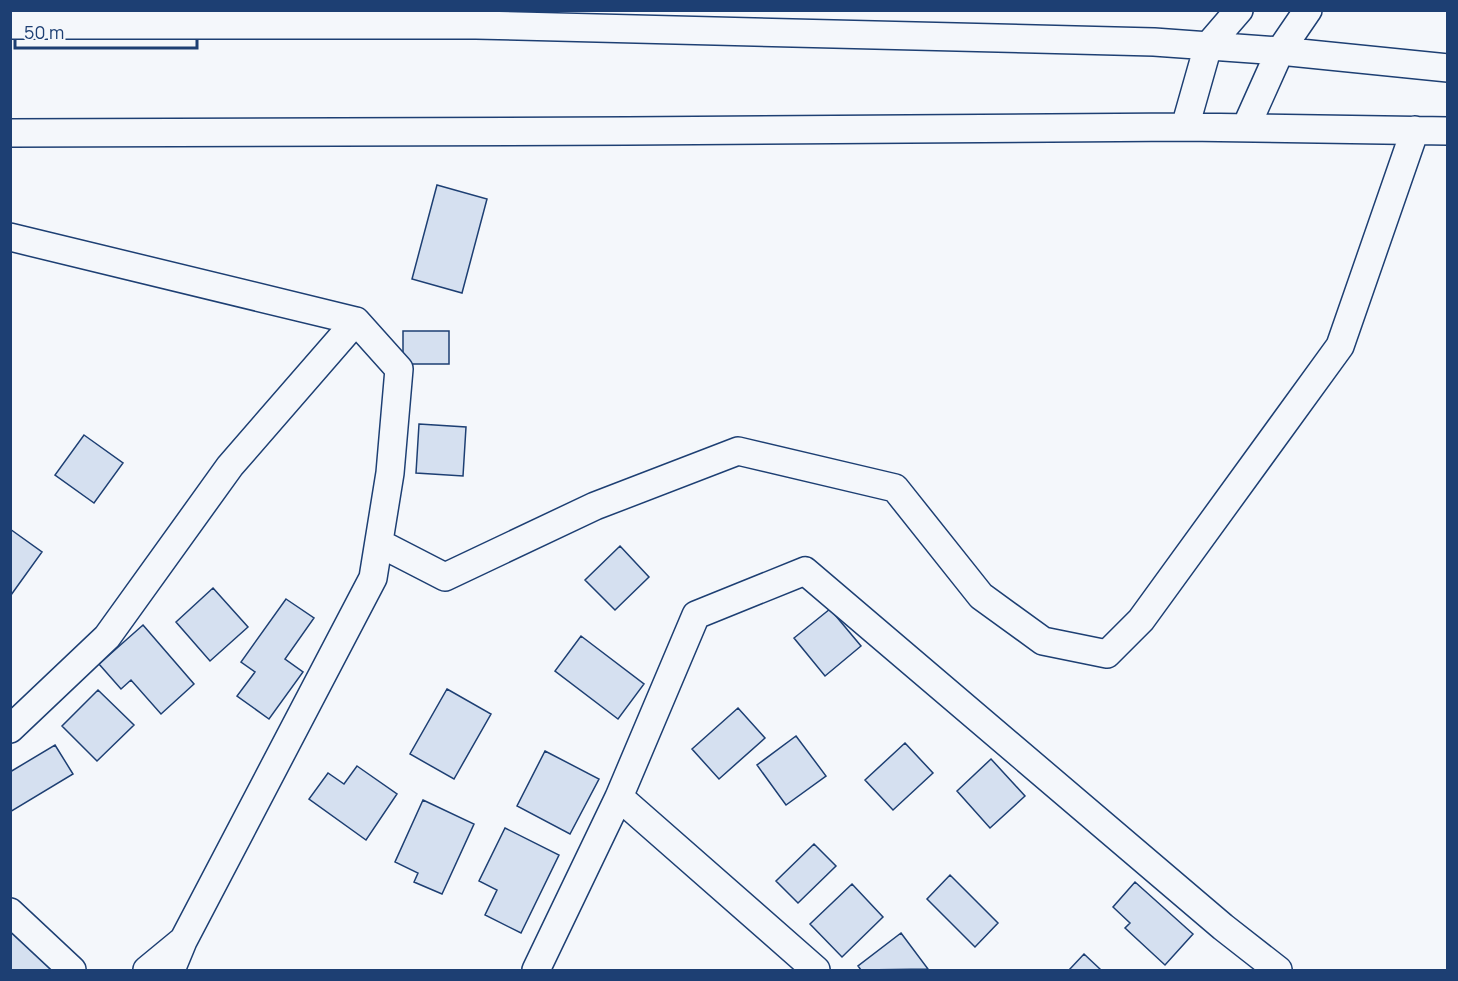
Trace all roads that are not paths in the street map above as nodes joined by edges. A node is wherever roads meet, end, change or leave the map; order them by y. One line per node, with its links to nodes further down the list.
1 (1239, 10): 4 (street)
2 (1308, 10): 5 (street)
3 (10, 25): 4 (street)
4 (1208, 46): 5 (street); 7 (street)
5 (1280, 51): 6 (street); 8 (street)
6 (1448, 68)
7 (1185, 127): 8 (street); 11 (street)
8 (1246, 128): 9 (street)
9 (1415, 130): 10 (street); 14 (street)
10 (1448, 131)
11 (10, 133)
12 (16, 245): 13 (street)
13 (356, 321): 14 (street); 15 (street)
14 (379, 543): 18 (street)
15 (10, 729)
16 (619, 797): 22 (street); 23 (street); 24 (street)
17 (10, 912): 19 (street)
18 (183, 941): 20 (street); 21 (street)
19 (72, 970)
20 (147, 970)
21 (171, 970)
22 (536, 970)
23 (816, 970)
24 (1278, 970)

